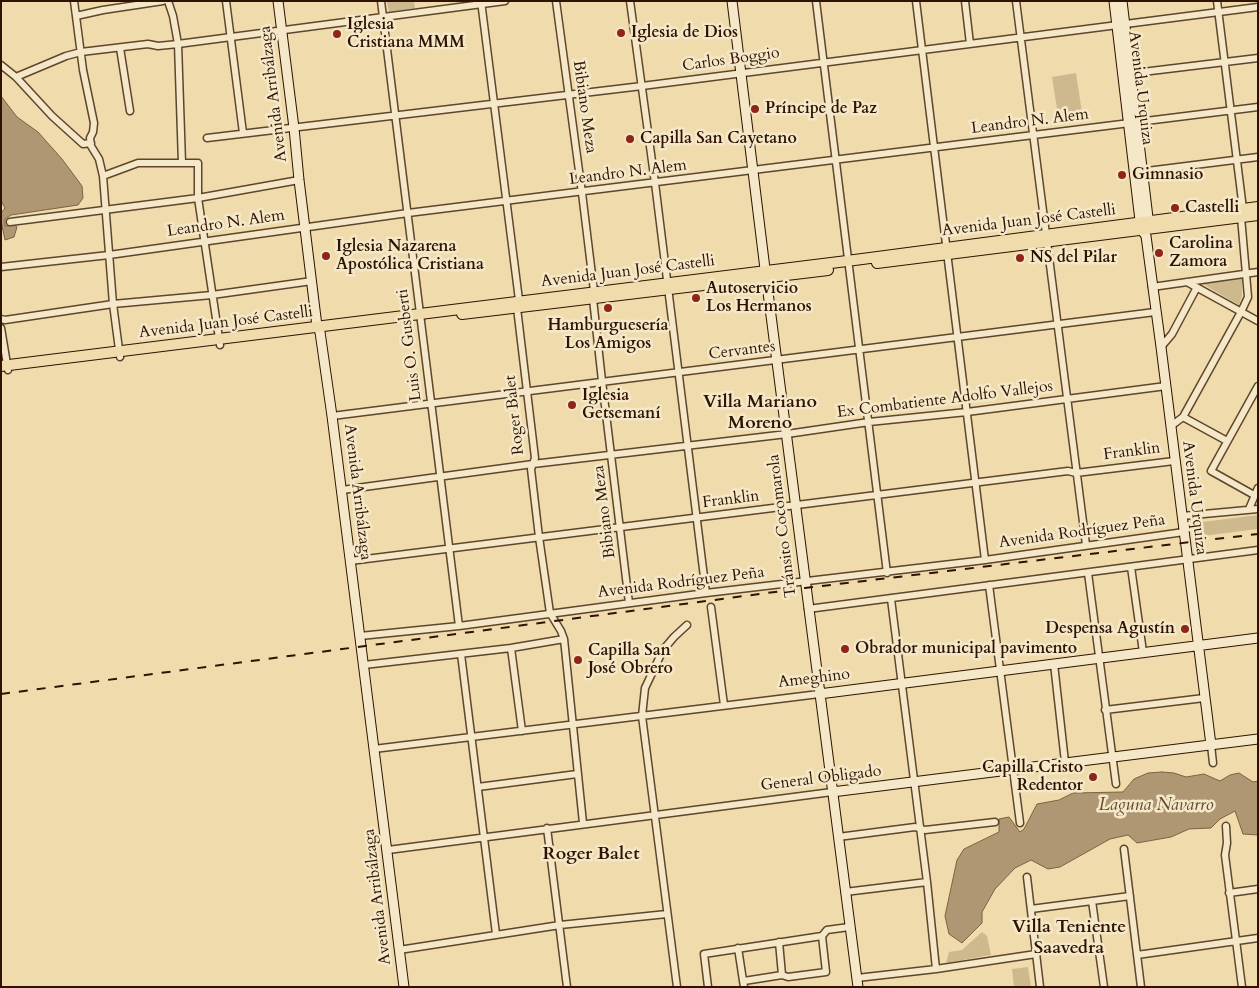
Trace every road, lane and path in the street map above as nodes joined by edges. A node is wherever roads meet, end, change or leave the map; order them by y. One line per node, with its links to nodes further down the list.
1 (74, 1): 21 (street)
2 (163, 1): 21 (street)
3 (168, 1): 27 (street)
4 (226, 1): 26 (street)
5 (278, 1): 24 (street, Avenida Arribálzaga)
6 (380, 1): 22 (street, Luis O. Gusberti)
7 (505, 1): 18 (street)
8 (556, 1): 40 (street, Bibiano Meza)
9 (630, 1): 39 (street)
10 (732, 1): 36 (street, Tránsito Cocomarola)
11 (816, 1): 33 (street)
12 (916, 1): 30 (street)
13 (966, 1): 28 (street)
14 (1016, 1): 25 (street)
15 (1114, 1): 23 (street, Avenida Urquiza)
16 (1122, 1): 23 (street, Avenida Urquiza)
17 (1217, 1): 20 (street)
18 (481, 3): 22 (street); 41 (street, Roger Balet)
19 (1258, 7): 20 (street, Carlos Boggio)
20 (1219, 12): 23 (street, Carlos Boggio); 34 (street)
21 (76, 16): 31 (street)
22 (382, 16): 24 (street); 45 (street, Luis O. Gusberti)
23 (1121, 24): 25 (street, Carlos Boggio); 37 (street, Avenida Urquiza)
24 (281, 31): 26 (street); 47 (street, Avenida Arribálzaga)
25 (1021, 37): 28 (street, Carlos Boggio); 49 (street)
26 (230, 38): 27 (street); 48 (street)
27 (178, 44): 29 (street); 56 (street)
28 (970, 44): 30 (street, Carlos Boggio)
29 (120, 48): 31 (street); 43 (street)
30 (922, 50): 33 (street, Carlos Boggio); 52 (street)
31 (81, 52): 38 (street); 51 (street)
32 (1258, 58): 34 (street)
33 (823, 62): 36 (street, Carlos Boggio); 55 (street)
34 (1225, 62): 37 (street); 44 (street)
35 (1, 65): 38 (street)
36 (741, 72): 39 (street, Carlos Boggio); 57 (street, Tránsito Cocomarola)
37 (1126, 74): 46 (street, Avenida Urquiza)
38 (16, 78): 51 (street)
39 (642, 86): 40 (street, Carlos Boggio); 61 (street)
40 (568, 94): 41 (street, Carlos Boggio); 62 (street, Bibiano Meza)
41 (494, 104): 45 (street, Carlos Boggio); 64 (street, Roger Balet)
42 (1258, 107): 44 (street, Leandro N. Alem)
43 (130, 111)
44 (1231, 111): 46 (street, Leandro N. Alem); 54 (street)
45 (395, 115): 47 (street, Carlos Boggio); 67 (street, Luis O. Gusberti)
46 (1133, 123): 49 (street, Leandro N. Alem); 58 (street, Avenida Urquiza)
47 (294, 128): 48 (street, Carlos Boggio); 60 (street, Avenida Arribálzaga)
48 (243, 134): 50 (street, Carlos Boggio)
49 (1034, 135): 52 (street, Leandro N. Alem); 73 (street)
50 (207, 138)
51 (91, 144): 59 (street)
52 (934, 148): 55 (street, Leandro N. Alem); 75 (street)
53 (1258, 157): 54 (street)
54 (1237, 160): 58 (street); 68 (street)
55 (835, 161): 57 (street, Leandro N. Alem); 77 (street)
56 (182, 163): 59 (street); 63 (street)
57 (753, 170): 61 (street, Leandro N. Alem); 80 (street, Tránsito Cocomarola)
58 (1139, 172): 72 (street, Avenida Urquiza)
59 (103, 176): 66 (street)
60 (299, 180): 63 (street); 71 (street, Avenida Arribálzaga)
61 (655, 183): 62 (street, Leandro N. Alem); 84 (street)
62 (582, 192): 64 (street, Leandro N. Alem); 88 (street, Bibiano Meza)
63 (198, 198): 66 (street); 74 (street)
64 (507, 202): 67 (street, Leandro N. Alem); 90 (street, Roger Balet)
65 (1258, 207): 68 (main road, Avenida Juan José Castelli)
66 (106, 210): 70 (street); 76 (street)
67 (408, 213): 71 (street, Leandro N. Alem); 93 (street, Luis O. Gusberti)
68 (1242, 213): 69 (main road, Avenida Juan José Castelli); 72 (main road, Avenida Juan José Castelli); 81 (street)
69 (1258, 215)
70 (10, 222)
71 (304, 227): 74 (street, Leandro N. Alem); 82 (street, Avenida Arribálzaga)
72 (1145, 227): 73 (main road, Avenida Juan José Castelli); 85 (street, Avenida Urquiza)
73 (1046, 238): 75 (main road, Avenida Juan José Castelli); 96 (street)
74 (203, 241): 76 (street, Leandro N. Alem); 87 (street)
75 (947, 250): 77 (main road, Avenida Juan José Castelli); 99 (street)
76 (109, 255): 78 (street, Leandro N. Alem); 89 (street)
77 (848, 264): 80 (main road, Avenida Juan José Castelli); 102 (street)
78 (1, 267)
79 (1258, 272): 81 (street)
80 (765, 273): 84 (main road, Avenida Juan José Castelli); 104 (street, Tránsito Cocomarola)
81 (1247, 273): 83 (street); 92 (street)
82 (312, 281): 87 (street); 98 (street, Avenida Arribálzaga)
83 (1187, 282): 85 (street); 86 (street)
84 (667, 286): 88 (main road, Avenida Juan José Castelli); 106 (street)
85 (1152, 287): 91 (street, Avenida Urquiza)
86 (1196, 289): 92 (street); 101 (street)
87 (212, 295): 89 (street); 100 (street)
88 (593, 295): 90 (main road, Avenida Juan José Castelli); 107 (street, Bibiano Meza)
89 (114, 304): 94 (street); 103 (street)
90 (518, 304): 93 (main road, Avenida Juan José Castelli); 110 (street, Roger Balet)
91 (1155, 312): 96 (street, Cervantes); 101 (street, Avenida Urquiza)
92 (1241, 312): 95 (street); 115 (street)
93 (420, 316): 98 (main road, Avenida Juan José Castelli); 112 (street, Luis O. Gusberti)
94 (1, 318)
95 (1258, 322)
96 (1057, 324): 99 (street, Cervantes); 111 (street)
97 (1, 328): 105 (street)
98 (319, 329): 100 (main road, Avenida Juan José Castelli); 114 (street, Avenida Arribálzaga)
99 (958, 338): 102 (street, Cervantes); 113 (street)
100 (219, 342): 103 (main road, Avenida Juan José Castelli)
101 (1161, 347): 108 (street, Avenida Urquiza)
102 (860, 349): 104 (street, Cervantes); 116 (street)
103 (120, 354): 105 (main road, Avenida Juan José Castelli)
104 (777, 361): 106 (street, Cervantes); 118 (street, Tránsito Cocomarola)
105 (4, 368)
106 (678, 372): 107 (street, Cervantes); 120 (street)
107 (602, 382): 110 (street, Cervantes); 121 (street, Bibiano Meza)
108 (1166, 386): 111 (street, Ex Combatiente Adolfo Vallejos); 117 (street, Avenida Urquiza)
109 (1258, 386): 119 (street)
110 (527, 391): 112 (street, Cervantes); 123 (street, Roger Balet)
111 (1066, 398): 113 (street, Ex Combatiente Adolfo Vallejos); 124 (street)
112 (430, 403): 114 (street, Cervantes); 125 (street, Luis O. Gusberti)
113 (967, 412): 116 (street, Ex Combatiente Adolfo Vallejos); 126 (street)
114 (332, 416): 128 (street, Avenida Arribálzaga)
115 (1183, 417): 117 (street); 119 (street)
116 (869, 422): 118 (street, Ex Combatiente Adolfo Vallejos); 129 (street)
117 (1171, 426): 122 (street, Avenida Urquiza)
118 (787, 434): 120 (street, Ex Combatiente Adolfo Vallejos); 131 (street, Tránsito Cocomarola)
119 (1227, 441): 130 (street)
120 (687, 446): 121 (street, Ex Combatiente Adolfo Vallejos); 135 (street)
121 (611, 455): 123 (street, Ex Combatiente Adolfo Vallejos); 136 (street, Bibiano Meza)
122 (1174, 461): 124 (street, Franklin); 134 (street, Avenida Urquiza)
123 (533, 464): 125 (street, Ex Combatiente Adolfo Vallejos); 138 (street, Roger Balet)
124 (1076, 472): 126 (street, Franklin); 139 (street)
125 (440, 477): 128 (street, Ex Combatiente Adolfo Vallejos); 140 (street, Luis O. Gusberti)
126 (976, 483): 129 (street, Franklin); 142 (street)
127 (1258, 488): 130 (street)
128 (342, 490): 144 (street, Avenida Arribálzaga)
129 (877, 495): 131 (street, Franklin); 147 (street)
130 (1254, 495): 133 (street)
131 (795, 506): 135 (street, Franklin); 148 (street, Tránsito Cocomarola)
132 (1258, 509): 133 (street, Avenida Rodríguez Peña)
133 (1249, 510): 134 (street, Avenida Rodríguez Peña)
134 (1182, 516): 137 (street, Avenida Urquiza)
135 (696, 518): 136 (street, Franklin); 150 (street)
136 (620, 528): 138 (street, Franklin); 152 (street, Bibiano Meza)
137 (1184, 532): 139 (street, Avenida Rodríguez Peña); 143 (street, Avenida Urquiza)
138 (539, 537): 140 (street, Franklin); 155 (street, Roger Balet)
139 (1086, 545): 142 (street, Avenida Rodríguez Peña)
140 (449, 549): 144 (street, Franklin); 156 (street, Luis O. Gusberti)
141 (1258, 550): 143 (street)
142 (985, 560): 147 (street, Avenida Rodríguez Peña)
143 (1187, 560): 145 (street); 161 (street, Avenida Urquiza)
144 (350, 561): 158 (street, Avenida Arribálzaga)
145 (1131, 567): 146 (street); 163 (street)
146 (1088, 572): 149 (street); 165 (street)
147 (887, 573): 148 (street, Avenida Rodríguez Peña)
148 (805, 583): 150 (street, Avenida Rodríguez Peña); 154 (street, Tránsito Cocomarola)
149 (989, 585): 151 (street); 168 (street)
150 (706, 593): 152 (street, Avenida Rodríguez Peña)
151 (890, 599): 154 (street); 169 (street)
152 (629, 603): 155 (street, Avenida Rodríguez Peña)
153 (711, 607): 172 (street)
154 (808, 609): 170 (street, Tránsito Cocomarola)
155 (550, 614): 156 (street, Avenida Rodríguez Peña); 160 (street, Roger Balet)
156 (460, 626): 158 (street, Avenida Rodríguez Peña)
157 (687, 626): 174 (street)
158 (360, 636): 167 (street, Avenida Arribálzaga)
159 (1258, 638): 161 (street, Ameghino)
160 (564, 639): 162 (street); 175 (street, Roger Balet)
161 (1198, 645): 163 (street, Ameghino); 171 (street, Avenida Urquiza)
162 (511, 648): 164 (street); 176 (street)
163 (1143, 652): 165 (street, Ameghino)
164 (461, 654): 167 (street); 177 (street)
165 (1098, 658): 166 (street, Ameghino); 173 (street)
166 (1054, 664): 168 (street, Ameghino); 182 (street)
167 (364, 665): 180 (street, Avenida Arribálzaga)
168 (1001, 671): 169 (street, Ameghino); 184 (street)
169 (901, 683): 170 (street, Ameghino); 186 (street)
170 (819, 694): 172 (street, Ameghino); 189 (street, Tránsito Cocomarola)
171 (1204, 698): 173 (street); 179 (street, Avenida Urquiza)
172 (724, 705): 174 (street, Ameghino)
173 (1105, 710): 181 (street)
174 (642, 716): 175 (street, Ameghino); 190 (street)
175 (573, 725): 176 (street, Ameghino); 185 (street, Roger Balet)
176 (522, 732): 177 (street, Ameghino)
177 (472, 737): 180 (street, Ameghino); 188 (street)
178 (1258, 739): 179 (street, General Obligado)
179 (1210, 745): 181 (street, General Obligado); 183 (street, Avenida Urquiza)
180 (374, 749): 200 (street, Avenida Arribálzaga)
181 (1111, 758): 182 (street, General Obligado); 187 (street)
182 (1065, 762): 184 (street, General Obligado)
183 (1213, 763)
184 (1012, 770): 186 (street, General Obligado); 193 (street)
185 (577, 774): 188 (street); 192 (street, Roger Balet)
186 (914, 783): 189 (street, General Obligado); 196 (street)
187 (1116, 784)
188 (478, 787): 197 (street)
189 (832, 792): 190 (street, General Obligado); 198 (street, Tránsito Cocomarola)
190 (654, 815): 192 (street, General Obligado); 209 (street)
191 (995, 822): 196 (street)
192 (583, 823): 195 (street, General Obligado)
193 (1020, 823)
194 (1226, 826): 205 (street)
195 (547, 828): 197 (street, General Obligado); 210 (street)
196 (920, 829): 198 (street); 202 (street)
197 (485, 837): 200 (street, General Obligado); 212 (street)
198 (838, 837): 204 (street, Tránsito Cocomarola)
199 (1124, 849): 206 (street)
200 (388, 850): 218 (street, Avenida Arribálzaga)
201 (1027, 877): 208 (street)
202 (927, 882): 204 (street); 221 (street)
203 (1258, 889): 205 (street)
204 (845, 892): 211 (street, Tránsito Cocomarola)
205 (1229, 893): 215 (street)
206 (1130, 896): 207 (street); 220 (street)
207 (1092, 902): 208 (street); 230 (street)
208 (1031, 909): 219 (street)
209 (667, 914): 210 (street); 227 (street)
210 (560, 925): 212 (street); 226 (street)
211 (849, 927): 213 (street); 223 (street, Tránsito Cocomarola)
212 (496, 934): 218 (street)
213 (822, 936): 216 (street); 222 (street)
214 (1258, 938): 215 (street)
215 (1236, 941): 220 (street); 232 (street)
216 (779, 942): 217 (street); 222 (street)
217 (738, 948): 224 (street); 228 (street)
218 (399, 950): 225 (street, Avenida Arribálzaga)
219 (1036, 954): 221 (street); 229 (street)
220 (1137, 955): 231 (street)
221 (936, 969): 223 (street)
222 (782, 975): 224 (street)
223 (857, 983)
224 (744, 984)
225 (404, 987)
226 (568, 987)
227 (677, 987)
228 (708, 987)
229 (1040, 987)
230 (1104, 987)
231 (1141, 987)
232 (1242, 987)

